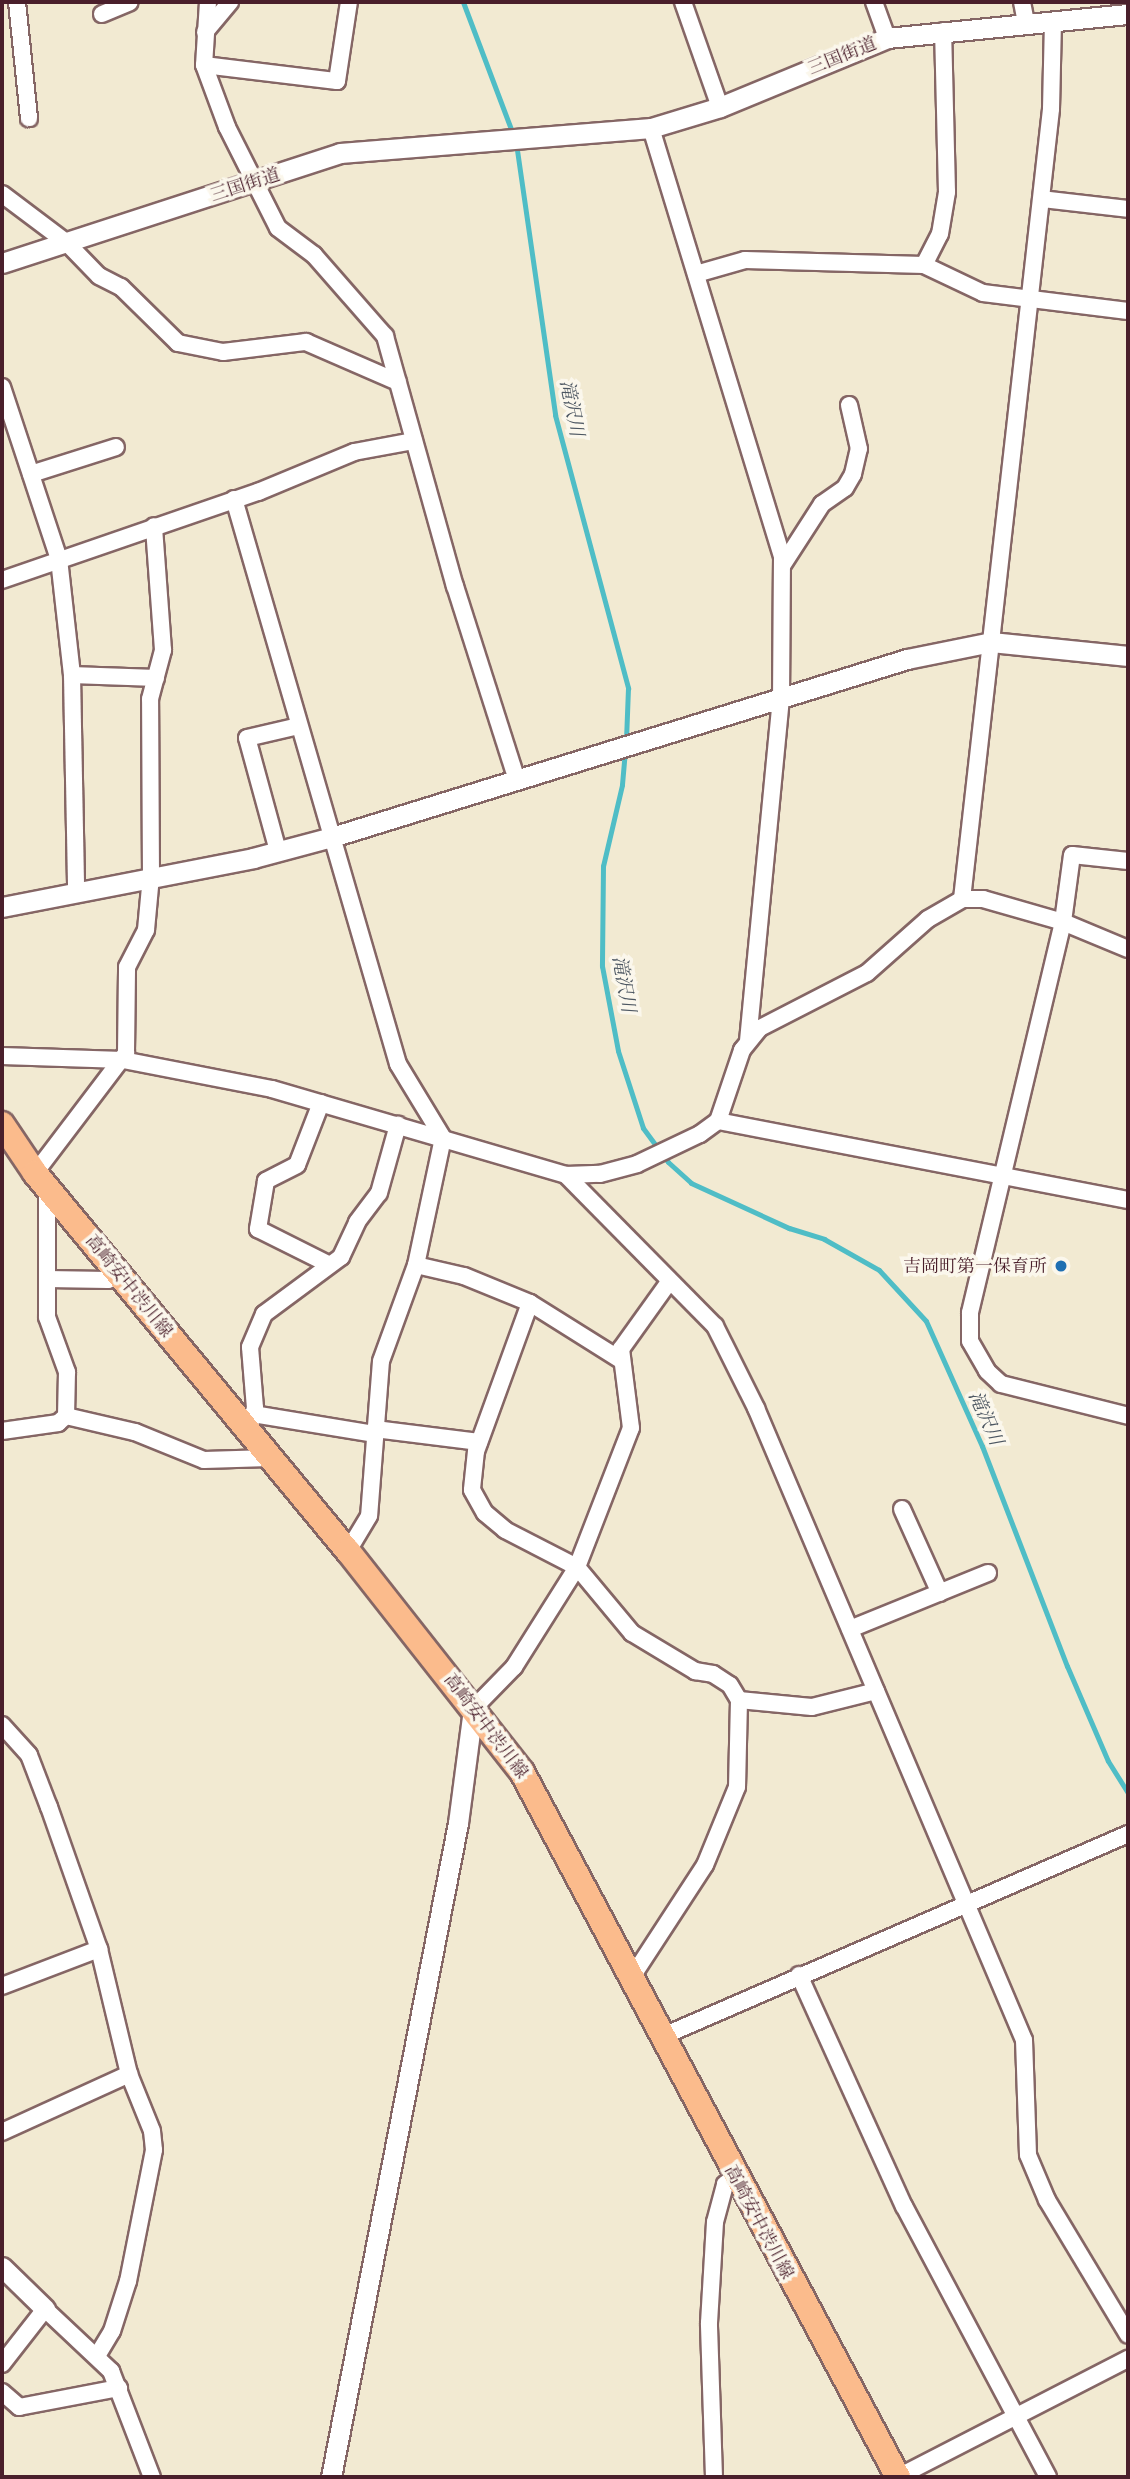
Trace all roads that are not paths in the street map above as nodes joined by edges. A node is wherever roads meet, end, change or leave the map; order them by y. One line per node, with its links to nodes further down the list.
1 (17, 2): 18 (street)
2 (130, 2): 9 (street)
3 (208, 2): 14 (street)
4 (230, 2): 14 (street)
5 (349, 2): 16 (street)
6 (683, 2): 17 (street)
7 (874, 2): 15 (street)
8 (1022, 2): 12 (street)
9 (102, 14)
10 (1128, 14): 11 (street, 三国街道)
11 (1053, 21): 12 (street, 三国街道); 22 (street)
12 (1026, 23): 13 (street, 三国街道)
13 (943, 31): 15 (street, 三国街道); 26 (street)
14 (205, 32): 16 (street)
15 (887, 38): 17 (street, 三国街道)
16 (204, 65): 20 (street)
17 (720, 107): 19 (street, 三国街道)
18 (29, 118)
19 (651, 128): 20 (street, 三国街道); 27 (street)
20 (256, 182): 24 (street, 三国街道); 30 (street)
21 (2, 194): 24 (street)
22 (1042, 200): 23 (street); 28 (street)
23 (1128, 209)
24 (66, 242): 25 (street, 三国街道); 30 (street)
25 (2, 263)
26 (924, 265): 27 (street); 28 (street)
27 (696, 274): 39 (street)
28 (1031, 301): 29 (street); 41 (street)
29 (1128, 311)
30 (398, 382): 33 (street)
31 (2, 387): 35 (street)
32 (849, 405): 39 (street)
33 (414, 441): 36 (street); 47 (street)
34 (116, 447): 35 (street)
35 (31, 474): 38 (street)
36 (234, 499): 37 (street); 46 (street)
37 (154, 526): 38 (street); 44 (street)
38 (60, 559): 40 (street); 43 (street)
39 (782, 566): 45 (street)
40 (2, 580)
41 (991, 642): 42 (street); 45 (street); 53 (street)
42 (1128, 656)
43 (72, 675): 44 (street); 52 (street)
44 (156, 678): 51 (street)
45 (780, 698): 47 (street); 57 (street)
46 (299, 726): 48 (street); 49 (street)
47 (516, 777): 48 (street)
48 (331, 837): 49 (street); 64 (street)
49 (278, 851): 51 (street)
50 (1128, 860): 55 (street)
51 (151, 876): 52 (street); 59 (street)
52 (76, 889): 54 (street)
53 (962, 899): 55 (street); 57 (street)
54 (2, 907)
55 (1063, 922): 56 (street); 65 (street)
56 (1128, 949)
57 (748, 1039): 61 (street)
58 (2, 1056): 59 (street)
59 (123, 1060): 60 (street); 67 (street)
60 (321, 1103): 63 (street); 69 (street)
61 (718, 1121): 65 (street); 66 (street)
62 (2, 1124): 67 (main road, 高崎安中渋川線)
63 (398, 1125): 64 (street); 69 (street)
64 (443, 1138): 66 (street); 70 (street)
65 (1002, 1174): 68 (street); 77 (street)
66 (566, 1175): 73 (street)
67 (41, 1179): 71 (main road, 高崎安中渋川線); 72 (street)
68 (1128, 1200)
69 (328, 1264): 78 (street)
70 (416, 1265): 74 (street); 80 (street)
71 (119, 1274): 72 (street); 78 (main road, 高崎安中渋川線)
72 (47, 1279): 76 (street)
73 (669, 1282): 75 (street); 88 (street)
74 (530, 1303): 75 (street); 81 (street)
75 (621, 1360): 85 (street)
76 (66, 1416): 79 (street); 82 (street)
77 (1128, 1416)
78 (250, 1423): 80 (street); 82 (main road, 高崎安中渋川線)
79 (2, 1431)
80 (375, 1432): 81 (street); 84 (street)
81 (479, 1442): 85 (street)
82 (270, 1458): 84 (main road, 高崎安中渋川線)
83 (902, 1509): 87 (street)
84 (348, 1551): 91 (main road, 高崎安中渋川線)
85 (577, 1567): 90 (street); 91 (street)
86 (988, 1573): 87 (street)
87 (940, 1593): 88 (street)
88 (850, 1629): 89 (street)
89 (876, 1691): 90 (street); 94 (street)
90 (739, 1700): 97 (street)
91 (473, 1709): 97 (main road, 高崎安中渋川線); 113 (street)
92 (2, 1725): 95 (street)
93 (1128, 1834): 94 (street)
94 (962, 1905): 96 (street); 105 (street)
95 (99, 1949): 98 (street); 100 (street)
96 (799, 1975): 99 (street); 111 (street)
97 (632, 1977): 99 (main road, 高崎安中渋川線)
98 (2, 1986)
99 (661, 2037): 102 (main road, 高崎安中渋川線)
100 (129, 2074): 101 (street); 106 (street)
101 (2, 2132)
102 (735, 2177): 114 (street); 115 (main road, 高崎安中渋川線)
103 (2, 2267): 104 (street)
104 (45, 2309): 106 (street); 108 (street)
105 (1128, 2335)
106 (98, 2354): 109 (street)
107 (1128, 2359): 111 (street)
108 (2, 2364)
109 (119, 2388): 110 (street); 112 (street)
110 (2, 2392)
111 (1018, 2418): 115 (street); 116 (street)
112 (152, 2477)
113 (331, 2477)
114 (715, 2477)
115 (898, 2477)
116 (1048, 2477)

